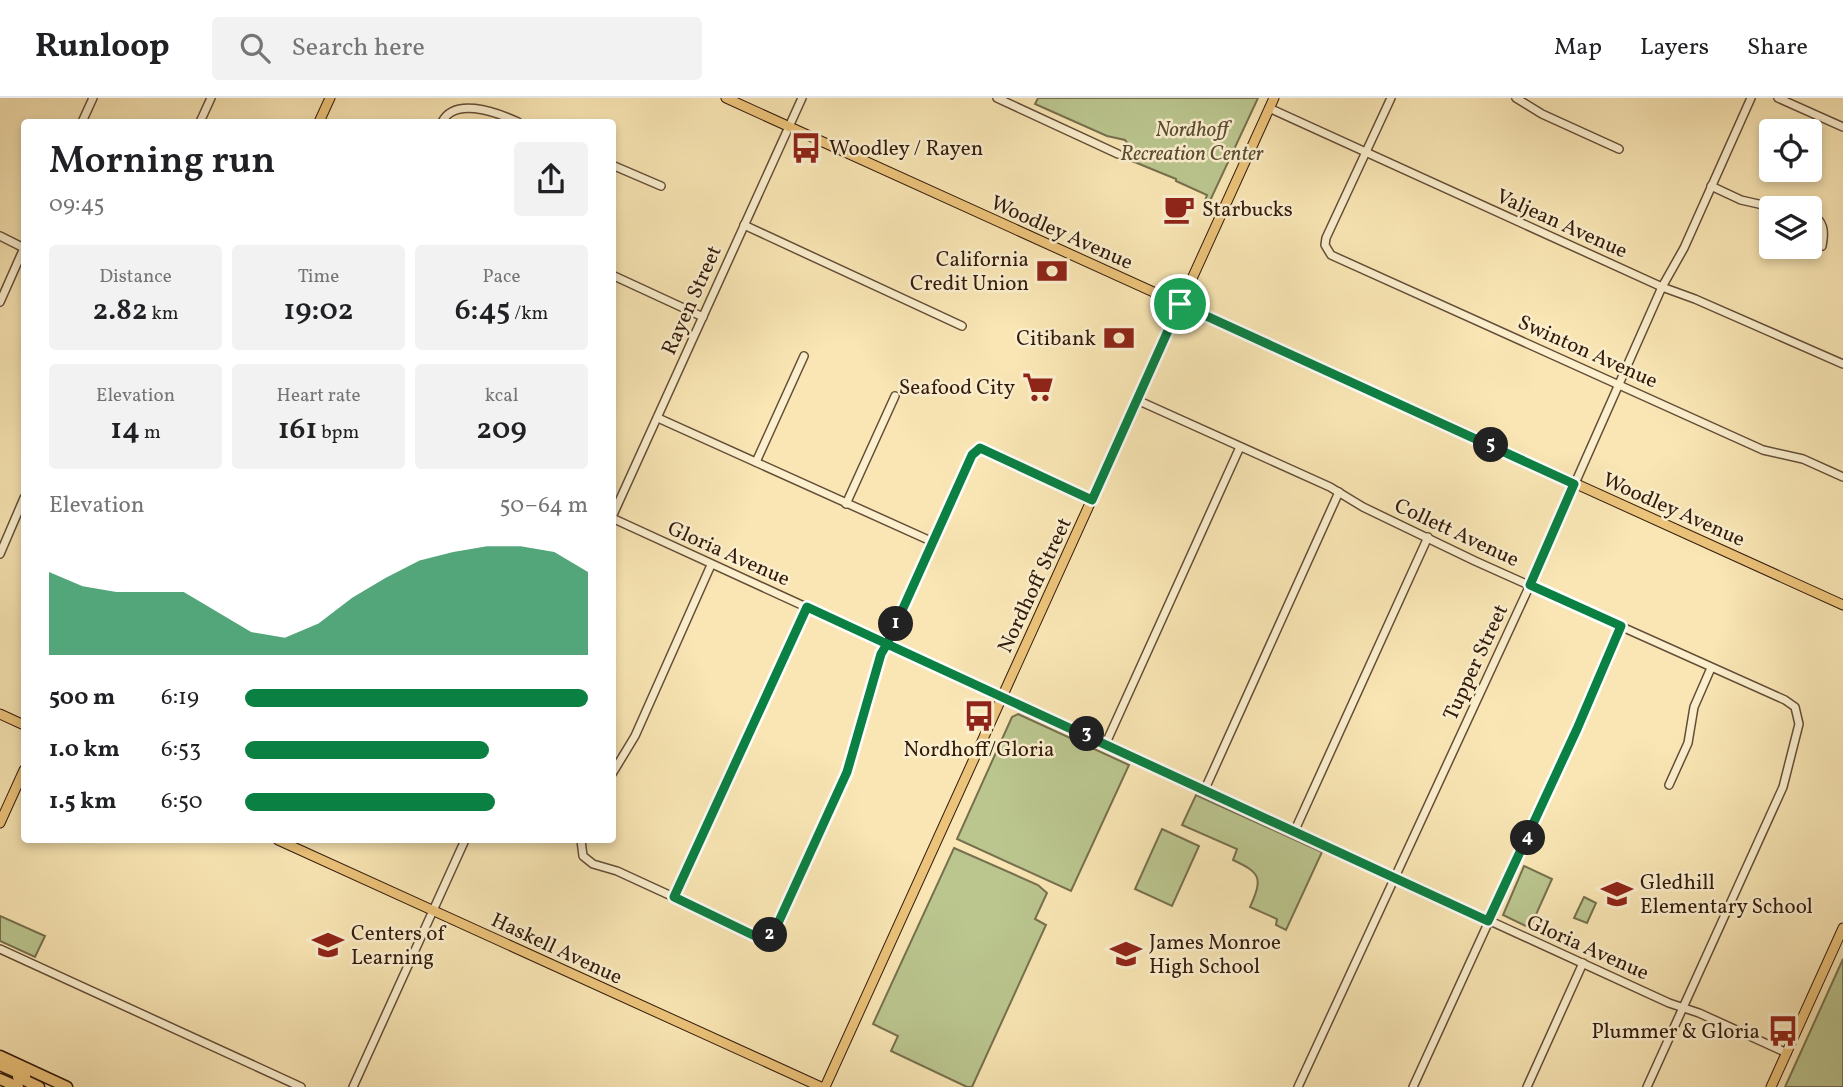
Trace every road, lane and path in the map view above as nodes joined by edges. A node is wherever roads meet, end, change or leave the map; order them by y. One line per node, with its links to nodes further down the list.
1 (93, 98): 15 (street)
2 (211, 98): 16 (street)
3 (330, 98): 17 (main road)
4 (726, 98): 20 (main road, Woodley Avenue)
5 (802, 98): 20 (street, Rayen Street)
6 (997, 98): 24 (street)
7 (1274, 98): 14 (main road, Nordhoff Street)
8 (1391, 98): 23 (street)
9 (1516, 98): 22 (street)
10 (1751, 98): 27 (street, Tupper Street)
11 (1778, 98): 21 (street)
12 (468, 99): 19 (street)
13 (456, 100): 18 (street)
14 (1269, 108): 23 (street, Valjean Avenue); 38 (main road, Nordhoff Street)
15 (83, 119)
16 (201, 119)
17 (320, 119)
18 (443, 119)
19 (511, 119)
20 (789, 126): 30 (street, Rayen Street); 38 (main road, Woodley Avenue)
21 (1843, 127)
22 (1619, 149)
23 (1366, 152): 36 (street, Valjean Avenue); 43 (street, Swinton Avenue)
24 (1118, 154)
25 (616, 168): 26 (street)
26 (661, 186)
27 (1711, 186): 28 (street); 36 (street, Tupper Street)
28 (1759, 204)
29 (1822, 224): 33 (street)
30 (744, 225): 39 (street, Rayen Street); 40 (street)
31 (0, 236): 32 (street)
32 (21, 246)
33 (1822, 246)
34 (21, 255): 37 (street)
35 (616, 277): 39 (street)
36 (1662, 287): 42 (street, Valjean Avenue); 43 (street, Tupper Street)
37 (0, 302)
38 (1180, 304): 45 (main road, Nordhoff Street); 50 (main road, Woodley Avenue)
39 (703, 317): 46 (street, Rayen Street)
40 (962, 326)
41 (804, 356): 48 (street)
42 (1843, 364)
43 (1618, 384): 49 (street, Swinton Avenue); 50 (street, Tupper Street)
44 (895, 396): 53 (street)
45 (1137, 400): 47 (street, Collett Avenue); 52 (main road, Nordhoff Street)
46 (657, 418): 48 (street); 55 (street, Rayen Street)
47 (1240, 447): 51 (street, Collett Avenue); 70 (street)
48 (756, 463): 53 (street)
49 (1843, 477)
50 (1574, 484): 61 (street, Tupper Street); 62 (main road, Woodley Avenue)
51 (1339, 492): 57 (street, Collett Avenue); 74 (street)
52 (1092, 500): 58 (street); 67 (main road, Nordhoff Street)
53 (846, 504): 58 (street)
54 (21, 505): 59 (street)
55 (616, 509)
56 (616, 520): 60 (street, Gloria Avenue)
57 (1428, 537): 61 (street, Collett Avenue); 76 (street)
58 (933, 542): 65 (street)
59 (0, 554)
60 (711, 565): 63 (street, Gloria Avenue); 71 (street)
61 (1530, 585): 64 (street, Collett Avenue); 80 (street, Tupper Street)
62 (1843, 605)
63 (807, 607): 65 (street, Gloria Avenue); 81 (street)
64 (1621, 626): 66 (street, Collett Avenue); 83 (street)
65 (887, 644): 67 (street, Gloria Avenue); 81 (street)
66 (1711, 668): 73 (street); 87 (street, Collett Avenue)
67 (1002, 696): 70 (street, Gloria Avenue); 98 (main road, Nordhoff Street)
68 (0, 714): 69 (main road)
69 (21, 724)
70 (1106, 743): 74 (street, Gloria Avenue)
71 (616, 759)
72 (21, 777): 75 (main road)
73 (1669, 785)
74 (1205, 789): 76 (street, Gloria Avenue)
75 (0, 823)
76 (1295, 830): 80 (street, Gloria Avenue)
77 (285, 843): 82 (main road, Haskell Avenue)
78 (464, 843): 82 (street)
79 (581, 843): 81 (street)
80 (1394, 876): 83 (street, Gloria Avenue); 99 (street, Tupper Street)
81 (674, 897)
82 (433, 911): 97 (street); 98 (main road, Haskell Avenue)
83 (1488, 921): 86 (street, Gloria Avenue); 100 (street)
84 (1843, 928): 88 (main road)
85 (0, 949): 96 (street)
86 (1583, 963): 87 (street, Gloria Avenue); 101 (street)
87 (1683, 1008): 88 (street, Gloria Avenue); 102 (street)
88 (1787, 1053): 103 (main road)
89 (0, 1056): 95 (highway)
90 (0, 1067): 93 (highway); 94 (highway)
91 (0, 1079): 92 (highway)
92 (18, 1087)
93 (39, 1087)
94 (50, 1087)
95 (67, 1087)
96 (302, 1087)
97 (353, 1087)
98 (823, 1087)
99 (1298, 1087)
100 (1413, 1087)
101 (1527, 1087)
102 (1647, 1087)
103 (1771, 1087)

